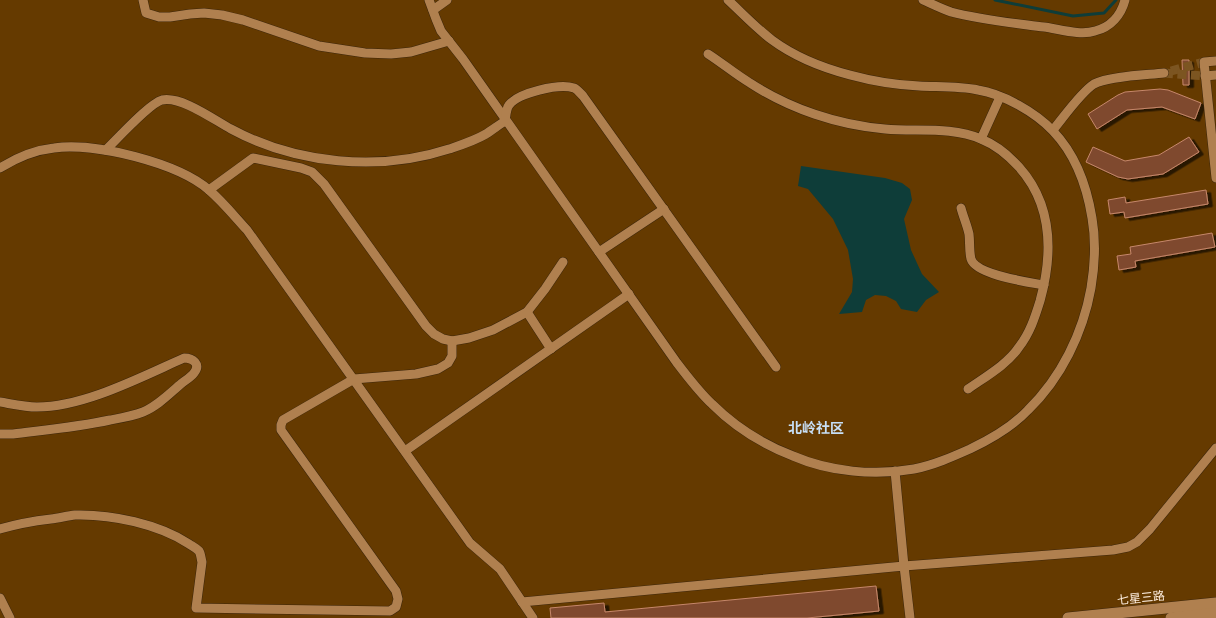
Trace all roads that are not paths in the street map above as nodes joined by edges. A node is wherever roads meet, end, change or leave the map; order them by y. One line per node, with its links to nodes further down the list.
1 (143, 0): 8 (street)
2 (429, 0): 7 (street)
3 (447, 0): 7 (street)
4 (728, 0): 14 (street)
5 (923, 0): 6 (street)
6 (1125, 0)
7 (433, 10): 8 (street)
8 (449, 41): 15 (street)
9 (708, 54): 17 (street)
10 (1216, 61): 13 (street)
11 (1164, 73): 16 (street)
12 (1216, 75): 13 (street)
13 (1206, 76): 20 (street)
14 (1000, 97): 16 (street); 17 (street)
15 (505, 121): 18 (street); 23 (street); 24 (street)
16 (1052, 130): 38 (street)
17 (981, 139): 26 (street)
18 (106, 150): 19 (street); 21 (street)
19 (0, 168)
20 (1216, 178)
21 (209, 190): 29 (street); 32 (street)
22 (961, 208): 26 (street)
23 (664, 209): 24 (street); 31 (street)
24 (599, 252): 27 (street)
25 (563, 262): 28 (street)
26 (1044, 286): 33 (street)
27 (629, 294): 30 (street); 38 (street)
28 (527, 312): 29 (street); 30 (street)
29 (452, 341): 32 (street)
30 (551, 349): 37 (street)
31 (776, 367)
32 (354, 379): 37 (street); 39 (street)
33 (968, 389)
34 (0, 402): 35 (street)
35 (0, 435)
36 (1216, 448): 40 (street)
37 (405, 451): 42 (street)
38 (895, 471): 40 (street)
39 (0, 529)
40 (904, 566): 42 (street); 47 (street)
41 (0, 598): 45 (street)
42 (522, 602): 46 (street)
43 (1216, 603): 48 (street, 七星三路)
44 (1216, 613): 49 (street, 七星三路)
45 (10, 618)
46 (533, 618)
47 (910, 618)
48 (1068, 618)
49 (1171, 618)

